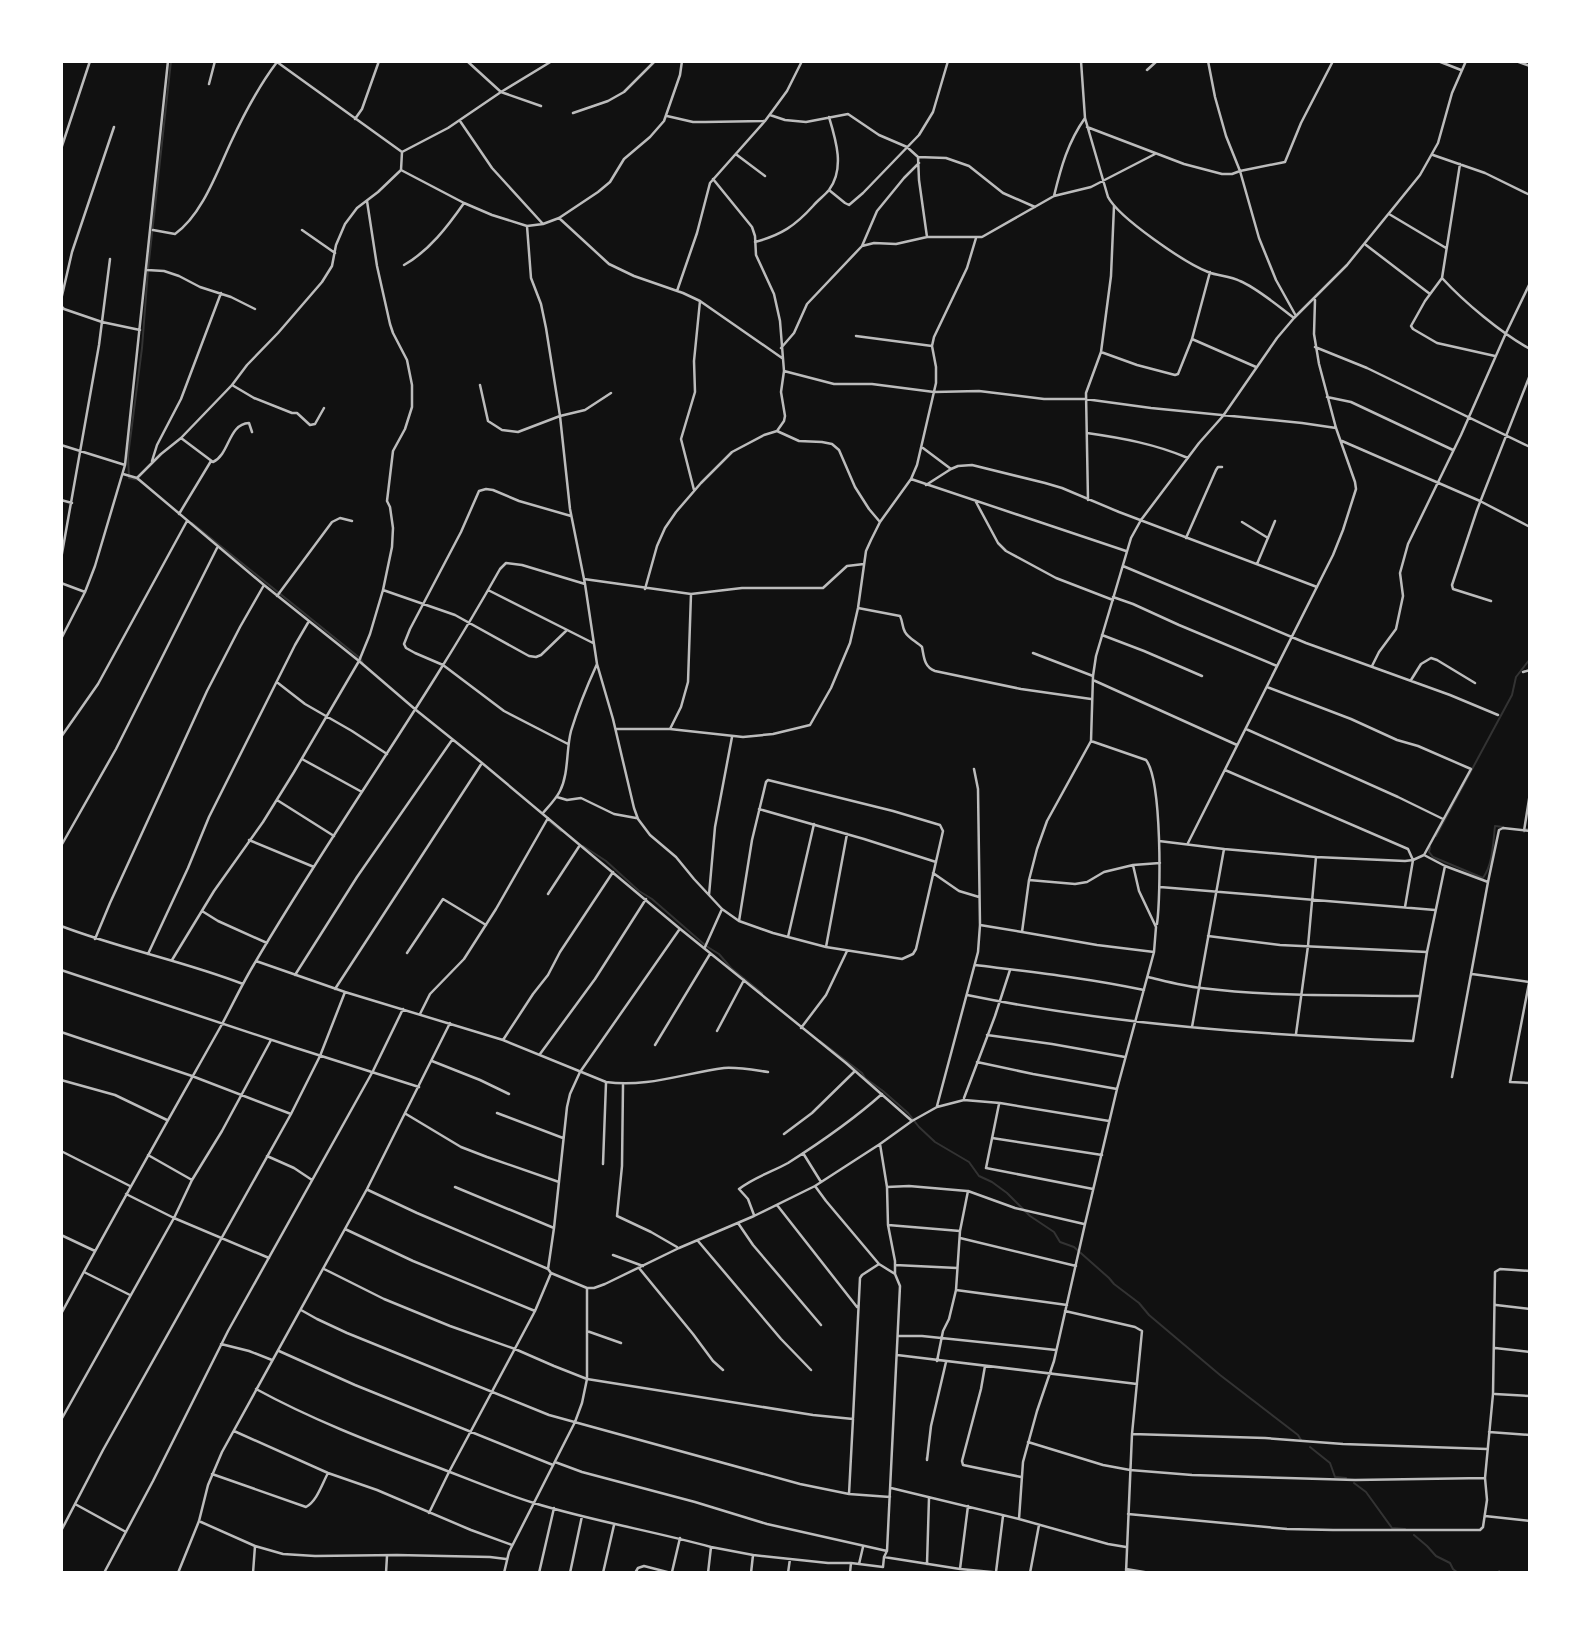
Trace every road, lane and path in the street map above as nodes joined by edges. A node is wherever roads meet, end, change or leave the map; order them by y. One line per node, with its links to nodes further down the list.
1 (90, 61): 36 (street)
2 (168, 61): 60 (street)
3 (215, 61): 22 (street)
4 (379, 61): 30 (street)
5 (467, 61): 23 (street)
6 (552, 61): 23 (street)
7 (655, 61): 25 (street)
8 (682, 61): 27 (street)
9 (802, 61): 26 (street)
10 (948, 61): 35 (street)
11 (1081, 61): 29 (street)
12 (1157, 61): 20 (street)
13 (1208, 61): 45 (street)
14 (1333, 61): 45 (street)
15 (1438, 61): 21 (street)
16 (1466, 61): 21 (street)
17 (1517, 61): 19 (street)
18 (276, 62): 30 (street); 60 (street)
19 (1530, 65)
20 (1147, 70)
21 (1461, 70): 40 (street)
22 (209, 83)
23 (501, 92): 24 (street); 31 (street)
24 (541, 106)
25 (573, 113)
26 (770, 115): 28 (street); 32 (street)
27 (667, 116): 32 (street); 57 (street)
28 (830, 117): 35 (street); 49 (street)
29 (1085, 118): 34 (street); 51 (street)
30 (355, 119): 37 (street)
31 (459, 120): 37 (street); 58 (street)
32 (765, 121): 39 (street)
33 (114, 127): 79 (street)
34 (1087, 127): 38 (street); 48 (street)
35 (907, 147): 41 (street); 49 (street)
36 (61, 149)
37 (402, 152): 44 (street)
38 (1155, 154): 45 (street); 48 (street)
39 (736, 155): 46 (street); 47 (street)
40 (1433, 155): 43 (street); 56 (street)
41 (918, 157): 42 (street); 55 (street)
42 (919, 163): 62 (street); 66 (street)
43 (1460, 164): 50 (street); 67 (street)
44 (401, 170): 52 (street); 53 (street)
45 (1240, 171): 83 (street)
46 (765, 176)
47 (713, 179): 64 (street); 75 (street)
48 (1104, 181): 51 (street); 54 (street)
49 (829, 190): 64 (street)
50 (1530, 195)
51 (1054, 196): 55 (street)
52 (367, 201): 68 (street); 160 (street)
53 (464, 204): 59 (street); 70 (street)
54 (1114, 206): 72 (street); 93 (street)
55 (1035, 207): 63 (street)
56 (1389, 214): 65 (street); 67 (street)
57 (559, 218): 58 (street); 75 (street)
58 (543, 224): 59 (street)
59 (527, 226): 106 (street)
60 (151, 230): 71 (street)
61 (302, 230): 68 (street)
62 (928, 237): 63 (street); 66 (street)
63 (976, 238): 89 (street)
64 (755, 243): 90 (street)
65 (1365, 244): 77 (street); 78 (street)
66 (862, 246): 90 (street)
67 (1446, 248): 73 (street)
68 (335, 253): 99 (street)
69 (110, 259): 84 (street)
70 (404, 265)
71 (147, 270): 76 (street); 85 (street)
72 (1210, 272): 83 (street); 88 (street)
73 (1442, 278): 77 (street); 86 (street)
74 (1530, 283): 86 (street)
75 (677, 291): 80 (street)
76 (221, 293): 82 (street); 123 (street)
77 (1430, 294): 94 (street)
78 (1315, 298): 83 (street); 91 (street)
79 (61, 300)
80 (700, 301): 95 (street); 132 (street)
81 (61, 306): 84 (street)
82 (255, 309)
83 (1295, 317): 96 (street)
84 (102, 322): 85 (street); 120 (street)
85 (140, 330): 124 (street)
86 (1506, 333): 92 (street); 94 (street)
87 (856, 336): 89 (street)
88 (1192, 339): 93 (street); 96 (street)
89 (932, 345): 101 (street)
90 (781, 348): 95 (street)
91 (1315, 348): 103 (street); 108 (street)
92 (1530, 349)
93 (1101, 352): 104 (street)
94 (1495, 356): 108 (street)
95 (782, 358): 97 (street)
96 (1256, 367): 107 (street)
97 (784, 370): 101 (street); 110 (street)
98 (1530, 375): 113 (street)
99 (232, 385): 105 (street); 114 (street)
100 (480, 385): 106 (street)
101 (934, 392): 104 (street); 117 (street)
102 (611, 394): 106 (street)
103 (1327, 397): 109 (street); 119 (street)
104 (1085, 399): 107 (street); 112 (street)
105 (324, 408)
106 (560, 416): 139 (street)
107 (1223, 416): 109 (street); 121 (street)
108 (1468, 418): 113 (street); 119 (street)
109 (1336, 428): 115 (street)
110 (777, 430): 132 (street); 144 (street)
111 (252, 432): 122 (street)
112 (1087, 433): 121 (street); 134 (street)
113 (1506, 436): 118 (street); 135 (street)
114 (181, 438): 122 (street); 123 (street)
115 (1340, 440): 130 (street); 158 (street)
116 (61, 445): 120 (street)
117 (922, 447): 126 (street); 129 (street)
118 (1530, 447)
119 (1453, 450): 130 (street)
120 (80, 452): 124 (street); 137 (street)
121 (1188, 458): 140 (street)
122 (211, 461): 138 (street)
123 (152, 463): 128 (street)
124 (125, 465): 127 (street)
125 (1222, 467): 147 (street)
126 (951, 469): 131 (street); 134 (street)
127 (123, 474): 128 (street); 162 (street)
128 (137, 478): 138 (street)
129 (911, 479): 131 (street); 144 (street)
130 (1437, 482): 135 (street); 181 (street)
131 (926, 485): 136 (street)
132 (694, 490): 159 (street)
133 (61, 500): 137 (street)
134 (1088, 500): 140 (street)
135 (1480, 501): 146 (street); 166 (street)
136 (976, 502): 150 (street); 165 (street)
137 (72, 503): 151 (street)
138 (180, 514): 141 (street)
139 (571, 516): 155 (street); 167 (street)
140 (1141, 520): 147 (street); 150 (street)
141 (187, 521): 149 (street); 197 (street)
142 (352, 521): 164 (street)
143 (1275, 521): 148 (street)
144 (880, 522): 152 (street)
145 (1242, 522): 148 (street)
146 (1530, 527)
147 (1186, 538): 153 (street)
148 (1268, 538): 153 (street)
149 (218, 547): 157 (street); 226 (street)
150 (1126, 551): 154 (street)
151 (61, 559)
152 (864, 564): 163 (street); 168 (street)
153 (1257, 564): 158 (street)
154 (1123, 566): 165 (street); 173 (street)
155 (584, 582): 159 (street); 161 (street); 175 (street)
156 (61, 583): 162 (street)
157 (264, 585): 164 (street); 260 (street)
158 (1317, 587): 173 (street)
159 (645, 589): 163 (street)
160 (383, 590): 167 (street); 177 (street)
161 (488, 590): 170 (street); 171 (street)
162 (85, 592): 174 (street)
163 (691, 594): 195 (street)
164 (277, 596): 169 (street)
165 (1113, 598): 172 (street); 180 (street)
166 (1491, 601)
167 (424, 604): 170 (street); 179 (street)
168 (858, 608): 190 (street); 198 (street)
169 (309, 621): 177 (street); 187 (street)
170 (470, 622): 171 (street); 179 (street)
171 (567, 629): 175 (street)
172 (1102, 635): 184 (street); 185 (street)
173 (1292, 636): 180 (street); 181 (street)
174 (61, 639)
175 (593, 643): 178 (street)
176 (1033, 653): 185 (street)
177 (359, 661): 191 (street); 193 (street)
178 (597, 664): 194 (street); 201 (street)
179 (443, 665): 191 (street); 201 (street)
180 (1277, 666): 189 (street)
181 (1372, 666): 186 (street)
182 (1530, 670): 183 (street)
183 (1523, 672)
184 (1202, 676)
185 (1092, 678): 190 (street); 202 (street)
186 (1411, 680): 188 (street); 192 (street)
187 (277, 682): 193 (street); 269 (street)
188 (1475, 683)
189 (1267, 687): 196 (street); 216 (street)
190 (1091, 699): 200 (street)
191 (416, 710): 199 (street); 203 (street)
192 (1498, 716)
193 (325, 717): 203 (street); 204 (street)
194 (616, 729): 195 (street); 215 (street)
195 (670, 729): 198 (street)
196 (1246, 729): 202 (street); 216 (street)
197 (61, 737)
198 (732, 737): 243 (street)
199 (452, 740): 205 (street); 277 (street)
200 (1091, 741): 223 (street); 238 (street)
201 (568, 744): 210 (street)
202 (1237, 745): 207 (street)
203 (387, 754): 208 (street)
204 (302, 759): 208 (street); 211 (street)
205 (482, 763): 213 (street); 283 (street)
206 (974, 769): 244 (street)
207 (1225, 770): 224 (street); 230 (street)
208 (362, 792): 221 (street)
209 (1530, 793): 218 (street)
210 (557, 797): 213 (street); 215 (street)
211 (276, 799): 221 (street); 222 (street)
212 (759, 809): 217 (street); 231 (street); 251 (street)
213 (542, 813): 214 (street)
214 (548, 818): 225 (street); 252 (street)
215 (638, 819): 243 (street)
216 (1443, 819): 228 (street)
217 (814, 824): 220 (street); 259 (street)
218 (1524, 831): 219 (street); 239 (street)
219 (1530, 831)
220 (847, 834): 231 (street); 263 (street)
221 (334, 836): 235 (street)
222 (249, 840): 235 (street); 250 (street)
223 (1159, 841): 224 (street); 232 (street)
224 (1188, 843): 227 (street)
225 (580, 845): 236 (street); 242 (street)
226 (61, 846)
227 (1224, 849): 229 (street); 241 (street)
228 (1424, 855): 230 (street); 234 (street)
229 (1316, 857): 230 (street); 246 (street)
230 (1413, 860): 247 (street)
231 (936, 862): 237 (street)
232 (1160, 863): 233 (street); 240 (street)
233 (1133, 865): 238 (street); 256 (street)
234 (1445, 866): 239 (street); 249 (street)
235 (313, 867): 261 (street)
236 (613, 872): 245 (street); 303 (street)
237 (933, 873): 244 (street); 265 (street)
238 (1028, 880): 257 (street)
239 (1488, 882): 276 (street)
240 (1160, 887): 241 (street); 256 (street)
241 (1215, 892): 246 (street); 258 (street)
242 (548, 894)
243 (709, 895): 248 (street)
244 (979, 897): 253 (street)
245 (646, 899): 255 (street); 305 (street)
246 (1312, 901): 247 (street); 262 (street)
247 (1405, 907): 249 (street)
248 (722, 909): 251 (street); 264 (street)
249 (1435, 910): 267 (street)
250 (202, 911): 261 (street); 271 (street)
251 (739, 920): 259 (street)
252 (486, 925): 268 (street); 292 (street)
253 (980, 925): 257 (street); 273 (street)
254 (61, 926): 260 (street)
255 (679, 928): 264 (street); 311 (street)
256 (1156, 928): 266 (street)
257 (1022, 932): 266 (street)
258 (1208, 936): 262 (street); 282 (street)
259 (788, 937): 263 (street)
260 (95, 939): 269 (street)
261 (267, 943): 272 (street)
262 (1308, 946): 267 (street); 288 (street)
263 (825, 947): 265 (street)
264 (705, 949): 270 (street)
265 (847, 951): 296 (street)
266 (1154, 952): 278 (street)
267 (1427, 952): 289 (street)
268 (407, 953)
269 (148, 954): 271 (street)
270 (710, 954): 279 (street); 304 (street)
271 (172, 960): 281 (street)
272 (256, 961): 277 (street); 281 (street)
273 (975, 965): 275 (street); 287 (street)
274 (61, 970): 294 (street)
275 (1010, 970): 284 (street); 290 (street)
276 (1472, 974): 280 (street); 315 (street)
277 (295, 975): 283 (street)
278 (1148, 978): 282 (street); 284 (street)
279 (744, 980): 296 (street); 298 (street)
280 (1529, 980): 285 (street)
281 (243, 984): 294 (street)
282 (1199, 988): 288 (street); 297 (street)
283 (335, 989): 286 (street)
284 (1144, 990): 293 (street)
285 (1529, 990): 318 (street)
286 (345, 992): 291 (street); 306 (street)
287 (967, 995): 290 (street); 327 (street)
288 (1303, 995): 289 (street); 300 (street)
289 (1420, 996): 300 (street)
290 (1000, 1002): 293 (street); 301 (street)
291 (403, 1009): 292 (street); 310 (street)
292 (420, 1014): 295 (street)
293 (1135, 1021): 297 (street); 307 (street)
294 (222, 1023): 302 (street); 314 (street)
295 (450, 1023): 303 (street); 308 (street)
296 (801, 1027): 313 (street)
297 (1192, 1027): 300 (street)
298 (718, 1031)
299 (61, 1032): 314 (street)
300 (1296, 1034)
301 (988, 1035): 307 (street); 309 (street)
302 (271, 1040): 306 (street); 324 (street)
303 (503, 1041): 305 (street)
304 (655, 1045)
305 (540, 1054): 311 (street)
306 (320, 1056): 310 (street); 329 (street)
307 (1125, 1057): 321 (street)
308 (432, 1061): 320 (street); 322 (street)
309 (977, 1062): 321 (street); 325 (street)
310 (373, 1071): 320 (street); 345 (street)
311 (580, 1072): 317 (street); 335 (street)
312 (768, 1072): 319 (street)
313 (855, 1072): 323 (street); 334 (street)
314 (192, 1076): 324 (street); 331 (street)
315 (1452, 1077)
316 (61, 1080): 331 (street)
317 (606, 1082): 319 (street); 343 (street)
318 (1530, 1083)
319 (623, 1085): 369 (street)
320 (419, 1087): 330 (street)
321 (1117, 1089): 333 (street)
322 (509, 1094)
323 (882, 1094): 332 (street); 339 (street)
324 (242, 1095): 329 (street); 344 (street)
325 (964, 1100): 326 (street); 327 (street)
326 (1000, 1103): 333 (street); 336 (street)
327 (937, 1107): 332 (street)
328 (496, 1113): 335 (street)
329 (291, 1114): 342 (street)
330 (406, 1114): 346 (street); 352 (street)
331 (167, 1120): 340 (street)
332 (912, 1121): 337 (street)
333 (1110, 1121): 341 (street)
334 (784, 1134)
335 (564, 1138): 346 (street)
336 (992, 1138): 341 (street); 353 (street)
337 (880, 1144): 347 (street); 351 (street)
338 (61, 1152): 348 (street)
339 (803, 1153): 347 (street); 357 (street)
340 (148, 1155): 344 (street); 348 (street)
341 (1102, 1155): 353 (street)
342 (267, 1156): 345 (street); 366 (street)
343 (603, 1164)
344 (192, 1180): 358 (street)
345 (312, 1180): 372 (street)
346 (559, 1182): 362 (street)
347 (821, 1182): 349 (street)
348 (130, 1186): 355 (street)
349 (815, 1186): 356 (street); 373 (street)
350 (455, 1187): 362 (street)
351 (887, 1187): 354 (street); 360 (street)
352 (367, 1189): 363 (street); 379 (street)
353 (1093, 1189): 361 (street)
354 (968, 1191): 361 (street); 364 (street)
355 (126, 1194): 358 (street); 370 (street)
356 (777, 1205): 357 (street); 389 (street)
357 (754, 1216): 359 (street)
358 (174, 1218): 366 (street); 386 (street)
359 (738, 1223): 368 (street); 395 (street)
360 (888, 1224): 364 (street); 374 (street)
361 (1085, 1224): 375 (street)
362 (555, 1228): 379 (street)
363 (345, 1229): 378 (street); 392 (street)
364 (960, 1231): 367 (street)
365 (61, 1235): 370 (street)
366 (221, 1237): 372 (street); 443 (street)
367 (959, 1238): 375 (street); 377 (street)
368 (698, 1241): 369 (street); 412 (street)
369 (679, 1248): 376 (street)
370 (95, 1251): 381 (street)
371 (612, 1255): 376 (street)
372 (269, 1258): 400 (street)
373 (879, 1264): 383 (street); 389 (street)
374 (895, 1265): 377 (street); 383 (street)
375 (1076, 1266): 387 (street)
376 (641, 1267): 384 (street); 411 (street)
377 (957, 1268): 385 (street)
378 (324, 1269): 391 (street); 402 (street)
379 (548, 1269): 382 (street)
380 (1530, 1271): 388 (street)
381 (84, 1272): 386 (street); 394 (street)
382 (551, 1273): 384 (street); 392 (street)
383 (895, 1274): 397 (street)
384 (587, 1288): 396 (street)
385 (956, 1290): 387 (street); 398 (street)
386 (130, 1295): 421 (street)
387 (1067, 1305): 393 (street)
388 (1496, 1305): 390 (street); 401 (street)
389 (857, 1307): 420 (street)
390 (1530, 1309)
391 (301, 1310): 404 (street); 417 (street)
392 (535, 1311): 402 (street)
393 (1066, 1311): 403 (street); 415 (street)
394 (61, 1314)
395 (821, 1325)
396 (587, 1331): 399 (street); 414 (street)
397 (898, 1336): 398 (street); 406 (street)
398 (941, 1338): 403 (street); 408 (street)
399 (621, 1343)
400 (221, 1344): 407 (street); 457 (street)
401 (1495, 1348): 405 (street); 418 (street)
402 (515, 1349): 414 (street); 417 (street)
403 (1056, 1350): 413 (street)
404 (279, 1351): 407 (street); 424 (street)
405 (1530, 1352)
406 (897, 1355): 408 (street); 438 (street)
407 (272, 1360): 416 (street)
408 (937, 1361): 409 (street)
409 (946, 1362): 410 (street); 430 (street)
410 (985, 1366): 413 (street); 436 (street)
411 (723, 1370)
412 (811, 1370)
413 (1051, 1373): 415 (street); 428 (street)
414 (587, 1379): 420 (street); 422 (street)
415 (1137, 1384): 426 (street)
416 (256, 1389): 423 (street); 433 (street)
417 (493, 1391): 422 (street); 424 (street)
418 (1493, 1394): 419 (street); 425 (street)
419 (1530, 1396)
420 (853, 1419): 439 (street)
421 (61, 1420)
422 (575, 1422): 431 (street); 439 (street)
423 (233, 1431): 434 (street); 435 (street)
424 (471, 1432): 431 (street); 433 (street)
425 (1489, 1432): 427 (street); 429 (street)
426 (1132, 1434): 429 (street); 432 (street)
427 (1530, 1435)
428 (1028, 1442): 432 (street); 436 (street)
429 (1487, 1450): 437 (street)
430 (927, 1458)
431 (554, 1463): 442 (street); 461 (street)
432 (1130, 1470): 437 (street); 447 (street)
433 (449, 1472): 442 (street); 446 (street)
434 (328, 1473): 435 (street); 446 (street)
435 (212, 1474): 452 (street)
436 (1021, 1477): 451 (street)
437 (1485, 1478): 450 (street)
438 (891, 1488): 440 (street); 441 (street)
439 (849, 1494): 440 (street)
440 (890, 1497): 464 (street)
441 (929, 1497): 444 (street); 472 (street)
442 (534, 1503): 445 (street); 459 (street)
443 (75, 1504): 456 (street); 457 (street)
444 (968, 1506): 448 (street); 474 (street)
445 (554, 1508): 449 (street); 482 (street)
446 (429, 1513): 459 (street)
447 (1128, 1514): 450 (street); 463 (street)
448 (1003, 1515): 451 (street); 477 (street)
449 (582, 1516): 454 (street); 483 (street)
450 (1485, 1516): 453 (street)
451 (1019, 1518): 455 (street)
452 (199, 1521): 460 (street); 478 (street)
453 (1530, 1521)
454 (614, 1524): 458 (street); 484 (street)
455 (1039, 1525): 463 (street); 493 (street)
456 (61, 1531)
457 (126, 1532): 476 (street)
458 (680, 1538): 462 (street); 486 (street)
459 (512, 1545): 468 (street)
460 (255, 1546): 466 (street); 479 (street)
461 (864, 1546): 464 (street); 471 (street)
462 (711, 1547): 465 (street); 487 (street)
463 (1126, 1547): 475 (street)
464 (887, 1550): 467 (street)
465 (753, 1555): 469 (street); 488 (street)
466 (387, 1556): 468 (street); 480 (street)
467 (884, 1557): 472 (street); 473 (street)
468 (506, 1559): 481 (street)
469 (790, 1559): 470 (street); 489 (street)
470 (851, 1563): 471 (street); 490 (street)
471 (859, 1564): 473 (street)
472 (927, 1564): 474 (street)
473 (883, 1567): 491 (street)
474 (960, 1569): 477 (street)
475 (1126, 1571): 494 (street)
476 (106, 1572)
477 (996, 1572): 492 (street)
478 (178, 1573)
479 (253, 1573)
480 (386, 1573)
481 (503, 1573)
482 (539, 1573)
483 (570, 1573)
484 (603, 1573)
485 (635, 1573): 486 (street)
486 (671, 1573)
487 (708, 1573)
488 (751, 1573)
489 (788, 1573)
490 (850, 1573)
491 (883, 1573)
492 (1002, 1573)
493 (1030, 1573)
494 (1150, 1573)

